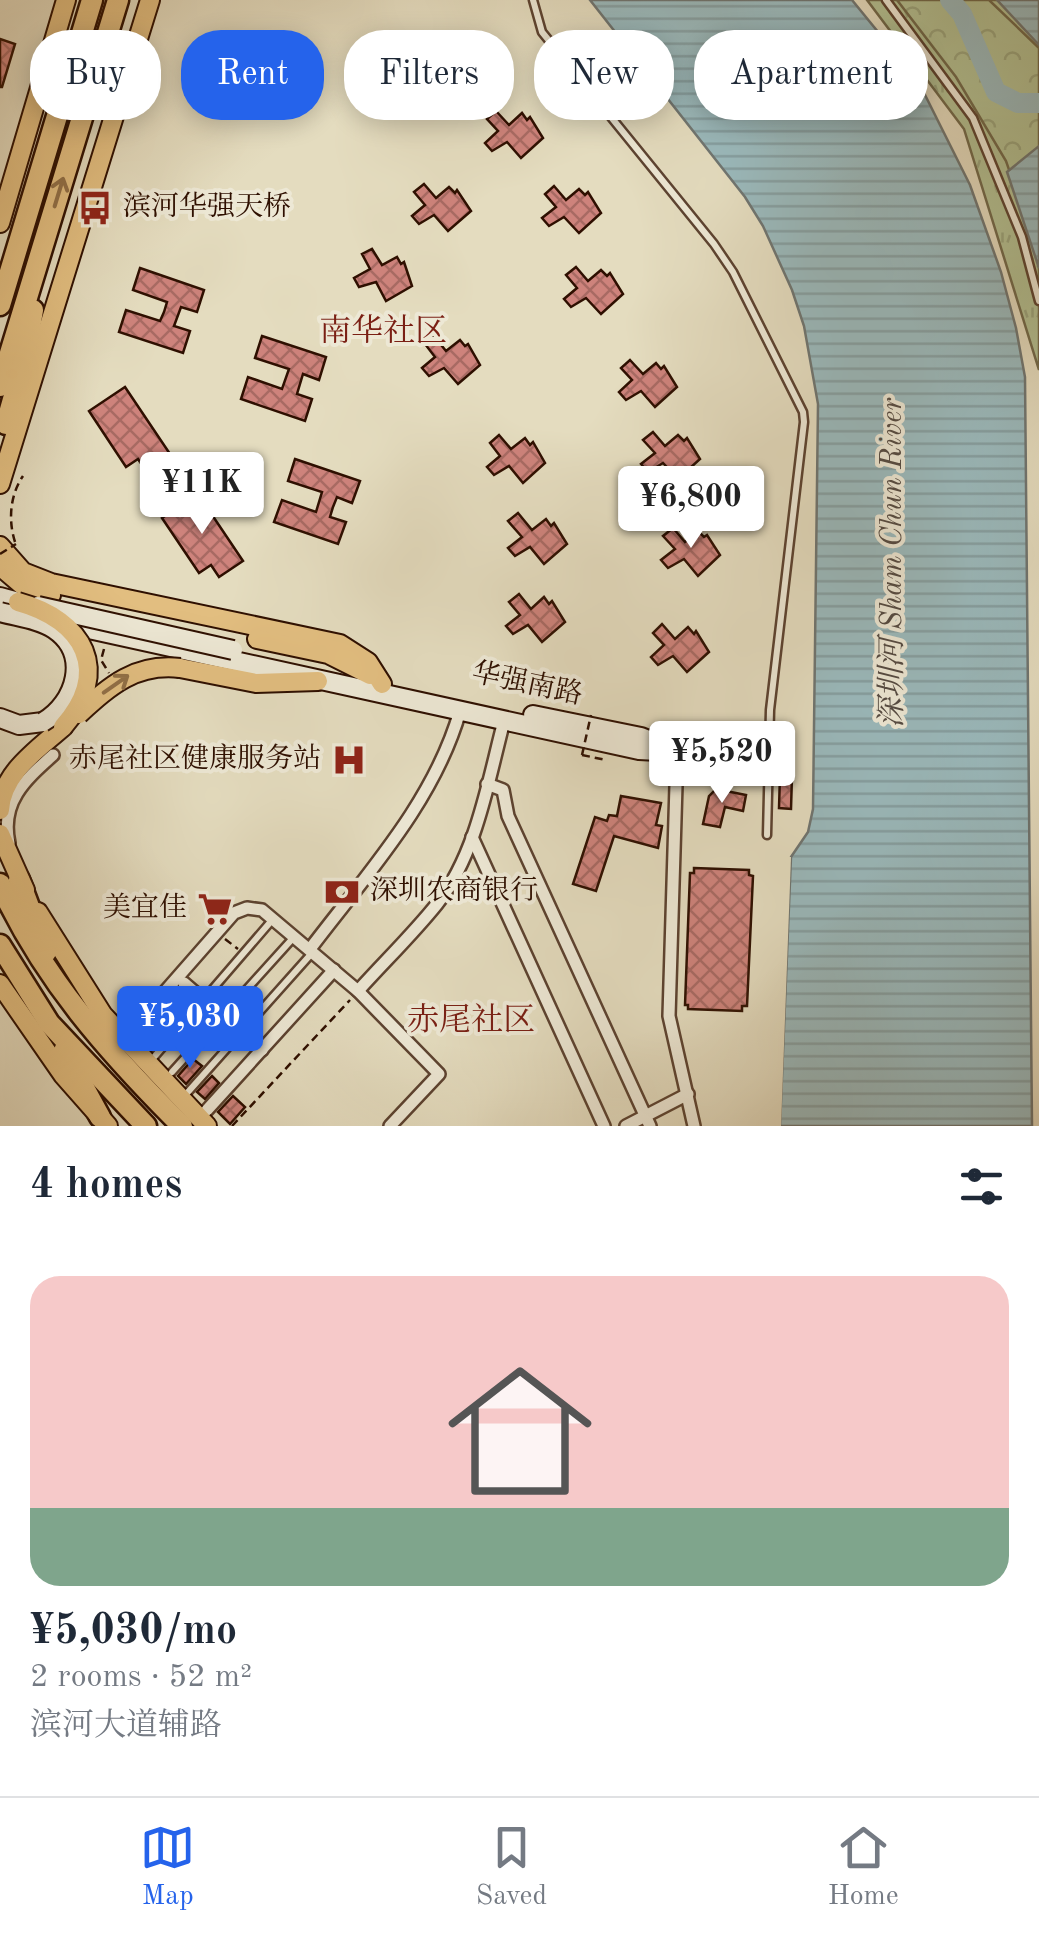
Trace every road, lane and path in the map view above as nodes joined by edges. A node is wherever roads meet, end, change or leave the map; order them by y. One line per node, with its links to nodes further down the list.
1 (66, 0): 7 (main road)
2 (92, 0): 9 (highway)
3 (118, 0): 10 (highway, one-way to 3)
4 (150, 0): 14 (main road)
5 (533, 0): 34 (lane)
6 (886, 0): 12 (lane)
7 (4, 191): 8 (main road)
8 (0, 223)
9 (22, 232): 11 (highway); 13 (highway)
10 (46, 234): 15 (highway); 16 (highway)
11 (0, 284)
12 (1039, 301)
13 (0, 305)
14 (46, 334): 16 (main road); 18 (main road)
15 (0, 386)
16 (3, 435)
17 (23, 476): 18 (path)
18 (8, 485): 20 (path, bridge)
19 (0, 546): 26 (main road)
20 (0, 554)
21 (0, 566): 26 (main road)
22 (9, 599): 26 (main road, 华强南路, bridge); 31 (main road, bridge)
23 (0, 612): 31 (main road, bridge)
24 (0, 623): 25 (main road, 华强南路)
25 (318, 681): 27 (main road, 华强南路); 31 (main road, one-way to 25, bridge)
26 (382, 684): 32 (main road, 华强南路)
27 (460, 711): 30 (main road, 华强南路); 46 (street)
28 (591, 715): 33 (path, bridge)
29 (0, 718): 31 (main road)
30 (504, 720): 32 (main road, 华强南路); 35 (street)
31 (52, 736): 36 (main road); 42 (street)
32 (677, 752): 34 (street); 60 (street)
33 (606, 760)
34 (768, 760): 38 (lane)
35 (487, 784): 39 (street); 62 (street)
36 (0, 810)
37 (0, 822): 40 (main road)
38 (767, 835)
39 (472, 837): 50 (street); 68 (street)
40 (2, 839): 41 (main road)
41 (10, 882): 42 (main road); 65 (highway)
42 (31, 900): 55 (main road)
43 (274, 918): 44 (street); 51 (lane); 55 (street)
44 (295, 936): 46 (street); 52 (lane)
45 (0, 944): 53 (highway)
46 (312, 951): 47 (street); 54 (lane)
47 (334, 970): 50 (street); 56 (street)
48 (184, 983): 51 (street)
49 (0, 984): 63 (main road)
50 (358, 991): 66 (path); 67 (street)
51 (204, 999): 52 (street); 57 (lane)
52 (223, 1016): 54 (street); 58 (lane)
53 (50, 1023): 63 (highway); 64 (highway)
54 (242, 1032): 56 (street); 59 (lane)
55 (120, 1036): 61 (main road)
56 (262, 1050): 61 (street)
57 (155, 1056)
58 (172, 1072)
59 (188, 1092)
60 (688, 1094): 62 (street); 70 (street)
61 (207, 1118)
62 (647, 1120): 69 (street)
63 (104, 1121)
64 (146, 1126)
65 (182, 1126)
66 (232, 1126)
67 (390, 1126)
68 (604, 1126)
69 (626, 1126)
70 (694, 1126)

